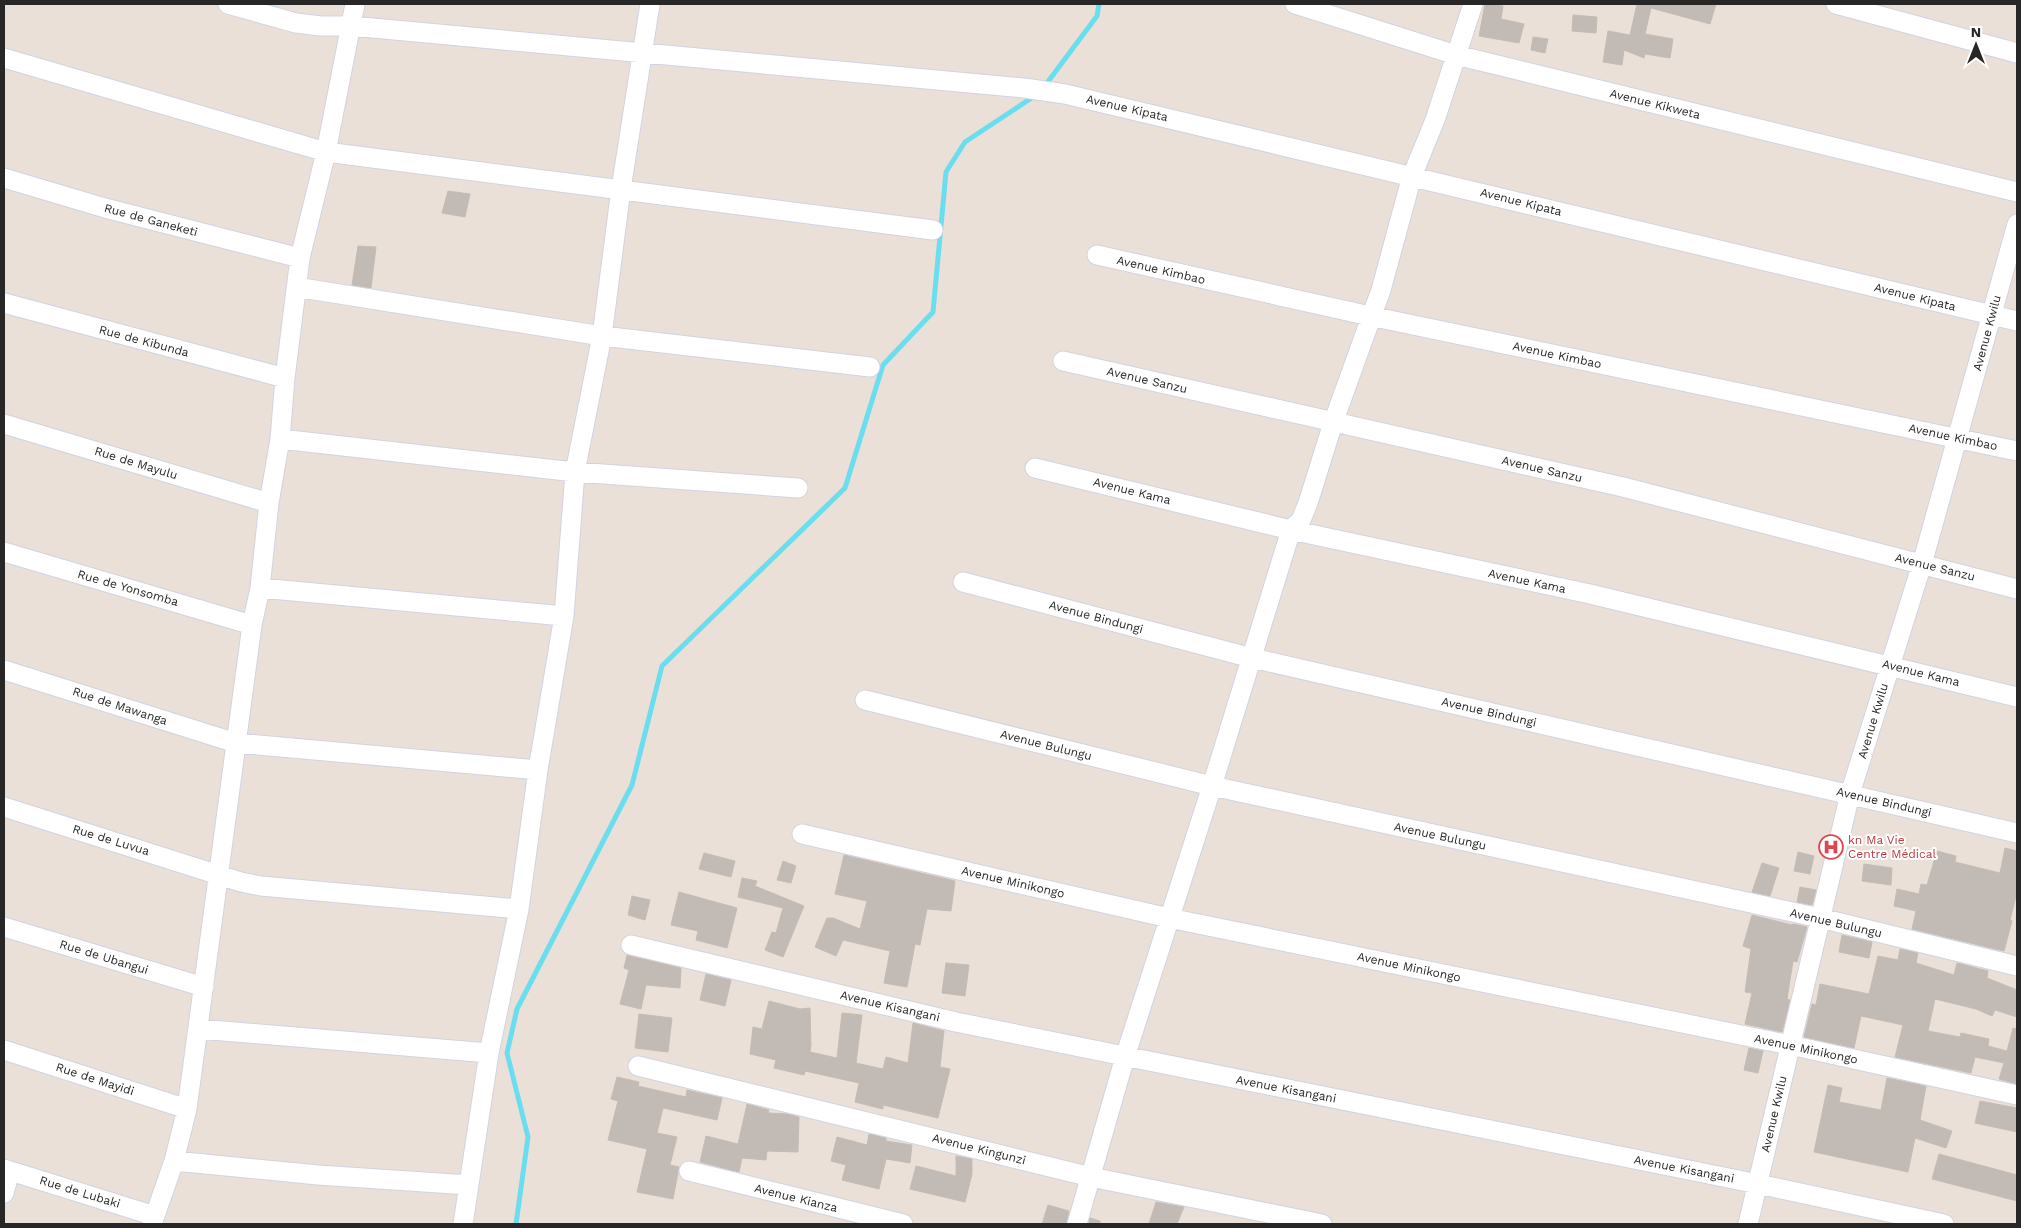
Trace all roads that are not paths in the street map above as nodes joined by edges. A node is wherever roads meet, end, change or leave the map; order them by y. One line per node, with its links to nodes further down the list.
1 (228, 4): 7 (street, Avenue Kipata)
2 (355, 4): 7 (street)
3 (650, 4): 8 (street)
4 (1295, 4): 10 (street, Avenue Kikweta)
5 (1473, 4): 10 (street)
6 (1836, 4): 9 (street)
7 (351, 26): 8 (street, Avenue Kipata); 12 (street)
8 (642, 53): 13 (street, Avenue Kipata); 15 (street)
9 (2017, 53)
10 (1456, 55): 13 (street); 16 (street, Avenue Kikweta)
11 (4, 58): 12 (street)
12 (326, 152): 15 (street); 20 (street)
13 (1412, 176): 23 (street, Avenue Kipata); 24 (street)
14 (4, 178): 20 (street, Rue de Ganeketi)
15 (621, 189): 18 (street); 26 (street)
16 (2017, 192)
17 (2017, 224): 23 (street, Avenue Kwilu)
18 (933, 230)
19 (1097, 255): 24 (street, Avenue Kimbao)
20 (300, 258): 21 (street)
21 (296, 287): 26 (street); 29 (street)
22 (4, 303): 29 (street, Rue de Kibunda)
23 (1991, 315): 25 (street, Avenue Kipata); 32 (street, Avenue Kwilu)
24 (1370, 316): 30 (street); 32 (street, Avenue Kimbao)
25 (2017, 321)
26 (602, 336): 28 (street); 36 (street)
27 (1064, 361): 30 (street, Avenue Sanzu)
28 (870, 367)
29 (285, 378): 33 (street)
30 (1332, 423): 39 (street); 41 (street, Avenue Sanzu)
31 (4, 424): 38 (street, Rue de Mayulu)
32 (1958, 437): 34 (street, Avenue Kimbao); 41 (street, Avenue Kwilu)
33 (280, 439): 36 (street); 38 (street)
34 (2017, 451)
35 (1035, 468): 39 (street, Avenue Kama)
36 (575, 472): 37 (street); 45 (street)
37 (798, 488)
38 (269, 502): 43 (street)
39 (1290, 530): 47 (street); 48 (street, Avenue Kama)
40 (4, 552): 46 (street, Rue de Yonsomba)
41 (1922, 564): 44 (street, Avenue Sanzu); 48 (street, Avenue Kwilu)
42 (963, 582): 47 (street, Avenue Bindungi)
43 (260, 588): 45 (street); 46 (street)
44 (2017, 589)
45 (564, 616): 53 (street)
46 (252, 625): 52 (street)
47 (1252, 658): 54 (street); 55 (street, Avenue Bindungi)
48 (1890, 666): 50 (street, Avenue Kama); 55 (street, Avenue Kwilu)
49 (4, 670): 52 (street, Rue de Mawanga)
50 (2017, 697)
51 (865, 700): 54 (street, Avenue Bulungu)
52 (236, 743): 53 (street, Rue de Mawanga); 59 (street)
53 (538, 770): 60 (street)
54 (1212, 786): 61 (street); 62 (street, Avenue Bulungu)
55 (1850, 794): 57 (street, Avenue Bindungi); 62 (street, Avenue Kwilu)
56 (4, 807): 59 (street, Rue de Luvua)
57 (2017, 833)
58 (802, 834): 61 (street, Avenue Minikongo)
59 (218, 874): 60 (street, Rue de Luvua); 66 (street)
60 (519, 909): 70 (street)
61 (1169, 918): 68 (street, Avenue Minikongo); 71 (street)
62 (1820, 918): 65 (street, Avenue Bulungu); 68 (street, Avenue Kwilu)
63 (4, 927): 66 (street, Rue de Ubangui)
64 (631, 945): 71 (street, Avenue Kisangani)
65 (2017, 966)
66 (204, 988): 67 (street)
67 (199, 1029): 70 (street); 74 (street)
68 (1790, 1045): 73 (street, Avenue Minikongo); 79 (street, Avenue Kwilu)
69 (4, 1050): 74 (street, Rue de Mayidi)
70 (489, 1054): 80 (street)
71 (1125, 1057): 78 (street); 79 (street, Avenue Kisangani)
72 (638, 1066): 78 (street, Avenue Kingunzi)
73 (2017, 1096)
74 (187, 1109): 75 (street)
75 (174, 1161): 80 (street); 82 (street)
76 (7, 1170): 81 (street); 82 (street, Rue de Lubaki)
77 (689, 1171): 84 (street, Avenue Kianza)
78 (1091, 1177): 85 (street); 86 (street, Avenue Kingunzi)
79 (1758, 1184): 87 (street, Avenue Kwilu); 88 (street, Avenue Kisangani)
80 (469, 1185): 83 (street)
81 (4, 1193)
82 (154, 1220)
83 (462, 1224)
84 (903, 1224)
85 (1077, 1224)
86 (1322, 1224)
87 (1748, 1224)
88 (1944, 1224)

